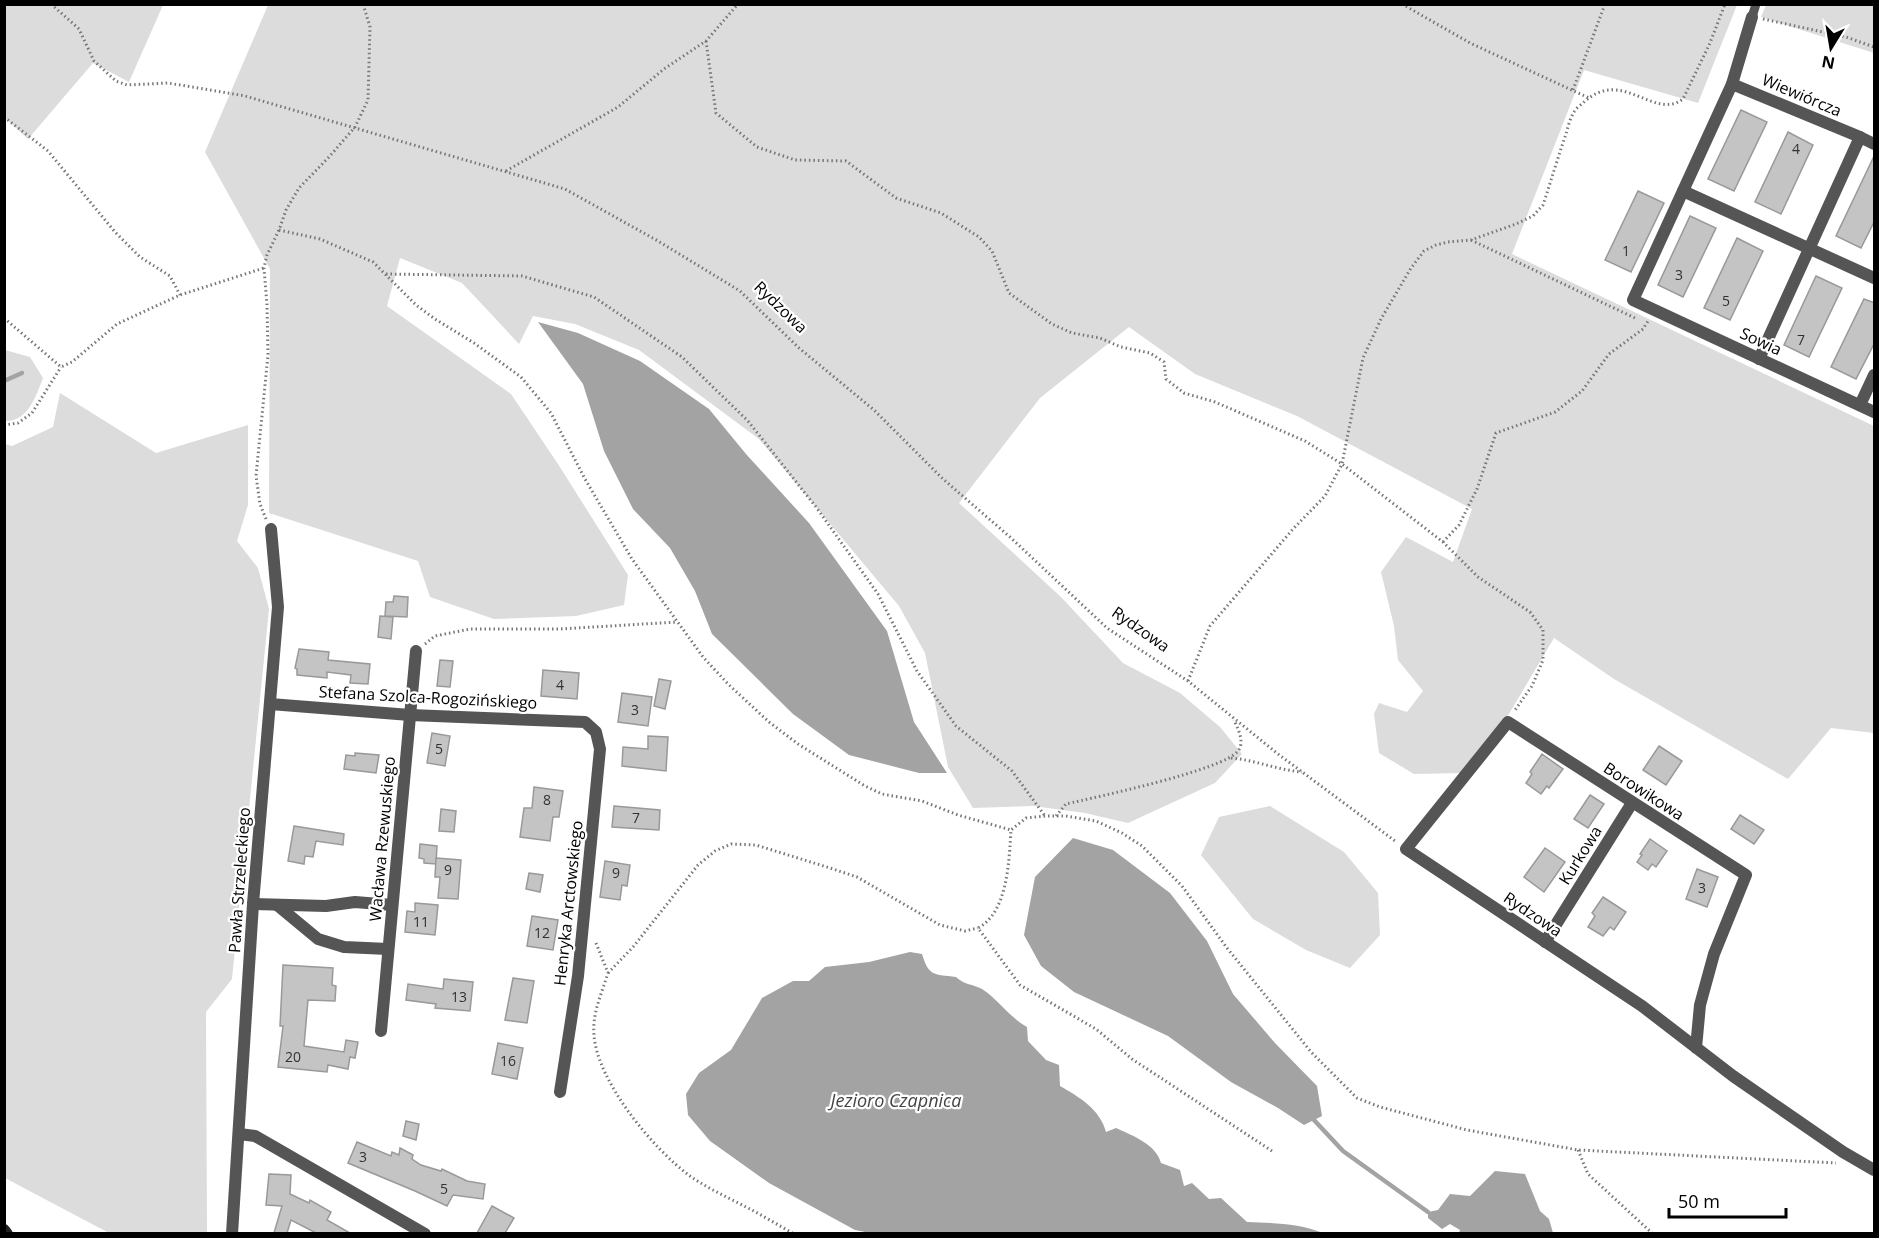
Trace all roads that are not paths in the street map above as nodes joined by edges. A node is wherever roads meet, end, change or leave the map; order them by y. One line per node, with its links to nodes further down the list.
1 (1756, 4): 2 (lane)
2 (1752, 17): 3 (street)
3 (1732, 84): 4 (street, Wiewiórcza); 6 (street)
4 (1860, 137): 5 (street, Wiewiórcza); 7 (street)
5 (1875, 144)
6 (1683, 191): 7 (street); 9 (street, Sowia)
7 (1810, 249): 8 (street); 9 (street)
8 (1875, 278)
9 (1759, 359): 11 (street, Sowia)
10 (1875, 375): 11 (street)
11 (1860, 405): 12 (street, Sowia)
12 (1875, 412)
13 (271, 530): 15 (street, Pawła Strzeleckiego)
14 (416, 651): 16 (street, Wacława Rzewuskiego)
15 (270, 704): 16 (street, Stefana Szolca-Rogozińskiego); 20 (street, Pawła Strzeleckiego)
16 (410, 714): 17 (street, Stefana Szolca-Rogozińskiego); 22 (street, Wacława Rzewuskiego)
17 (585, 722): 27 (street, Henryka Arctowskiego)
18 (1632, 803): 19 (street, Borowikowa); 23 (street, Kurkowa); 26 (street, Borowikowa)
19 (1406, 849): 23 (street, Rydzowa)
20 (253, 904): 21 (street); 28 (street, Pawła Strzeleckiego)
21 (277, 904): 22 (street); 24 (street)
22 (392, 905): 24 (street, Wacława Rzewuskiego)
23 (1545, 942): 26 (street, Rydzowa)
24 (388, 949): 25 (street, Wacława Rzewuskiego)
25 (381, 1031)
26 (1696, 1047): 29 (street, Rydzowa)
27 (560, 1092)
28 (239, 1134): 30 (street, Pawła Strzeleckiego); 31 (street)
29 (1875, 1170)
30 (232, 1233)
31 (425, 1233)

